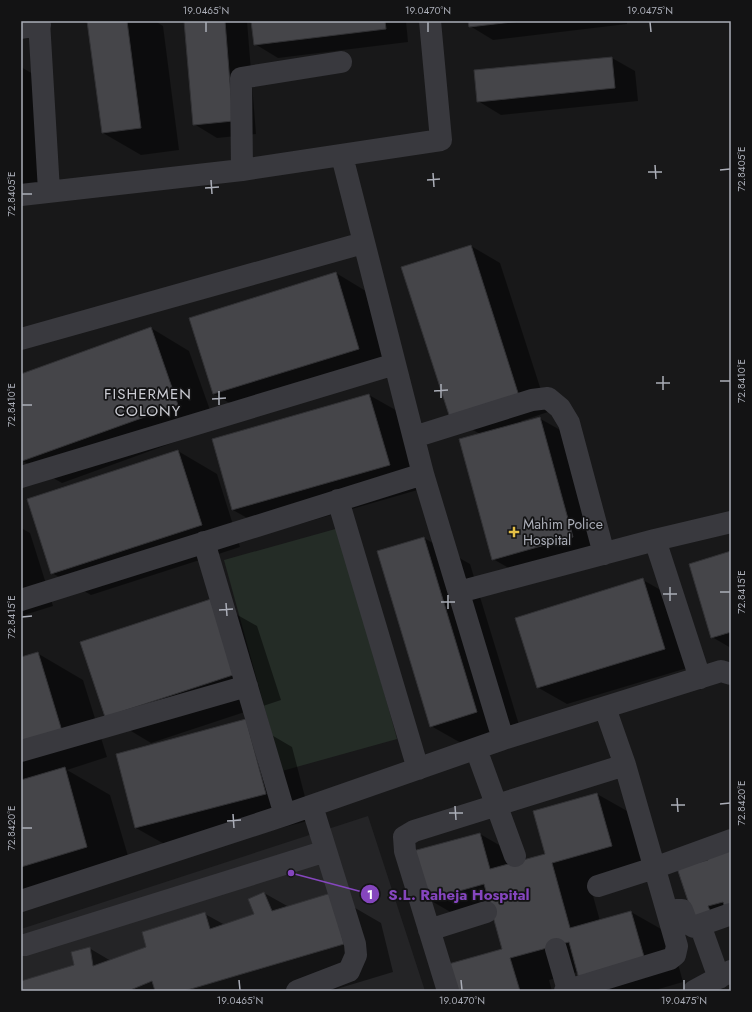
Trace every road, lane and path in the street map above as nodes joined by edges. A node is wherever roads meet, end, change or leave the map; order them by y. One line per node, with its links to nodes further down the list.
1 (430, 21): 4 (street)
2 (33, 25): 6 (street)
3 (341, 62): 5 (street)
4 (342, 156): 5 (street); 8 (street)
5 (242, 170): 6 (street)
6 (49, 191): 7 (street)
7 (21, 195)
8 (363, 243): 9 (street); 10 (street)
9 (21, 339)
10 (395, 364): 11 (street); 13 (street)
11 (414, 437): 12 (street); 18 (street)
12 (423, 474): 14 (street); 19 (street)
13 (21, 477)
14 (338, 500): 17 (street); 29 (street)
15 (731, 522): 16 (street)
16 (655, 540): 18 (street); 22 (street)
17 (204, 542): 20 (street); 23 (street)
18 (604, 554): 19 (street)
19 (459, 592): 25 (street)
20 (21, 600)
21 (731, 674): 22 (street)
22 (700, 678): 24 (street)
23 (247, 686): 27 (street); 32 (street)
24 (605, 708): 25 (street); 28 (street)
25 (503, 739): 26 (street)
26 (476, 749): 29 (street); 30 (street)
27 (21, 751)
28 (625, 765): 30 (street); 36 (street)
29 (418, 769): 31 (street)
30 (497, 805): 35 (street); 43 (street)
31 (312, 806): 32 (street); 34 (street)
32 (286, 815): 38 (street)
33 (731, 840): 36 (street)
34 (326, 851): 44 (street); 47 (street)
35 (515, 856)
36 (654, 868): 37 (street); 40 (street)
37 (598, 886)
38 (21, 901)
39 (486, 912): 43 (street)
40 (668, 913): 42 (street); 50 (street)
41 (731, 914): 42 (street)
42 (700, 925): 46 (street)
43 (429, 930): 49 (street)
44 (21, 945)
45 (556, 949): 50 (street)
46 (725, 974): 51 (street)
47 (325, 987): 48 (street)
48 (297, 991)
49 (448, 991)
50 (567, 991)
51 (694, 991)

